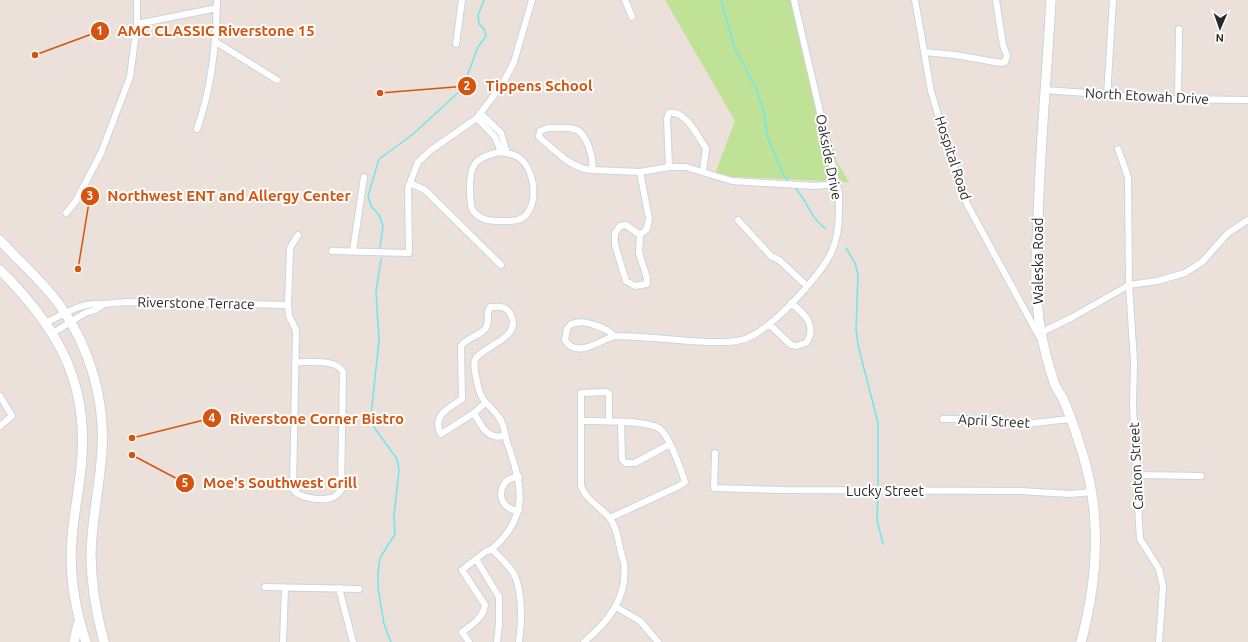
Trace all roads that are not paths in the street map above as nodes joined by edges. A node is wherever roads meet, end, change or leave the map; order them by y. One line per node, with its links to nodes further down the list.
1 (137, 0): 13 (street)
2 (217, 0): 11 (street)
3 (462, 0): 16 (street)
4 (532, 0): 23 (street)
5 (625, 0): 12 (street)
6 (794, 0): 33 (street, Oakside Drive)
7 (915, 0): 17 (street, Hospital Road)
8 (996, 0): 17 (street)
9 (1051, 0): 19 (street, Waleska Road)
10 (1113, 0): 20 (street)
11 (217, 8): 13 (street); 15 (street)
12 (632, 17)
13 (137, 24): 34 (street)
14 (1179, 29): 21 (street)
15 (216, 42): 18 (street); 24 (street)
16 (456, 44)
17 (924, 52): 56 (street, Hospital Road)
18 (277, 80)
19 (1046, 90): 20 (street, North Etowah Drive); 53 (street, Waleska Road)
20 (1107, 96): 21 (street, North Etowah Drive)
21 (1178, 99): 22 (street, North Etowah Drive)
22 (1248, 100)
23 (478, 116): 26 (street); 32 (street)
24 (197, 129)
25 (1118, 148): 44 (street, Canton Street)
26 (504, 152): 26 (street)
27 (669, 167): 29 (street); 30 (street); 30 (street)
28 (592, 170): 28 (street); 29 (street)
29 (640, 172): 38 (street)
30 (703, 172): 33 (street)
31 (364, 177): 41 (street)
32 (410, 183): 41 (street); 42 (street)
33 (837, 184): 45 (street, Oakside Drive)
34 (66, 213)
35 (738, 220): 45 (street)
36 (1248, 220): 44 (street)
37 (298, 235): 48 (street)
38 (640, 235): 38 (street)
39 (0, 240): 49 (street)
40 (332, 251): 41 (street)
41 (353, 251)
42 (501, 265)
43 (0, 270): 51 (street)
44 (1129, 285): 53 (street); 70 (street, Canton Street)
45 (806, 286): 46 (street, Oakside Drive)
46 (791, 303): 52 (street, Oakside Drive); 52 (street)
47 (104, 304): 48 (street, Riverstone Terrace); 49 (street, Riverstone Terrace); 50 (street, Riverstone Terrace)
48 (288, 305): 57 (street)
49 (64, 313): 50 (street); 51 (street, Riverstone Terrace)
50 (70, 322): 54 (street, Riverstone Terrace); 87 (street)
51 (46, 323): 54 (street)
52 (769, 324): 55 (street, Oakside Drive)
53 (1042, 332): 56 (street, Waleska Road)
54 (53, 333): 84 (street)
55 (614, 336): 55 (street, Oakside Drive)
56 (1045, 347): 62 (street, Waleska Road)
57 (295, 362): 57 (street)
58 (0, 396): 66 (street)
59 (485, 403): 60 (street); 60 (street); 67 (street)
60 (474, 413): 67 (street)
61 (942, 419): 62 (street, April Street)
62 (1070, 419): 73 (street, Waleska Road)
63 (581, 421): 64 (street); 64 (street); 75 (street)
64 (609, 422): 65 (street)
65 (621, 422): 68 (street); 68 (street)
66 (0, 426)
67 (505, 435): 72 (street)
68 (670, 444): 75 (street)
69 (715, 453): 73 (street, Lucky Street)
70 (1137, 475): 71 (street); 97 (street, Canton Street)
71 (1201, 476)
72 (519, 477): 74 (street); 74 (street)
73 (1092, 492): 78 (street, Waleska Road)
74 (519, 510): 76 (street)
75 (610, 518): 83 (street)
76 (492, 550): 77 (street); 92 (street)
77 (476, 559): 90 (street); 91 (street)
78 (1093, 585): 95 (street, Waleska Road); 96 (street, Waleska Road)
79 (265, 587): 80 (street)
80 (285, 588): 81 (street); 88 (street)
81 (339, 588): 82 (street); 89 (street)
82 (359, 589)
83 (616, 608): 93 (street); 94 (street)
84 (79, 616): 85 (street); 86 (street)
85 (74, 642)
86 (86, 642)
87 (104, 642)
88 (283, 642)
89 (353, 642)
90 (469, 642)
91 (496, 642)
92 (519, 642)
93 (584, 642)
94 (658, 642)
95 (1076, 642)
96 (1081, 642)
97 (1159, 642)

